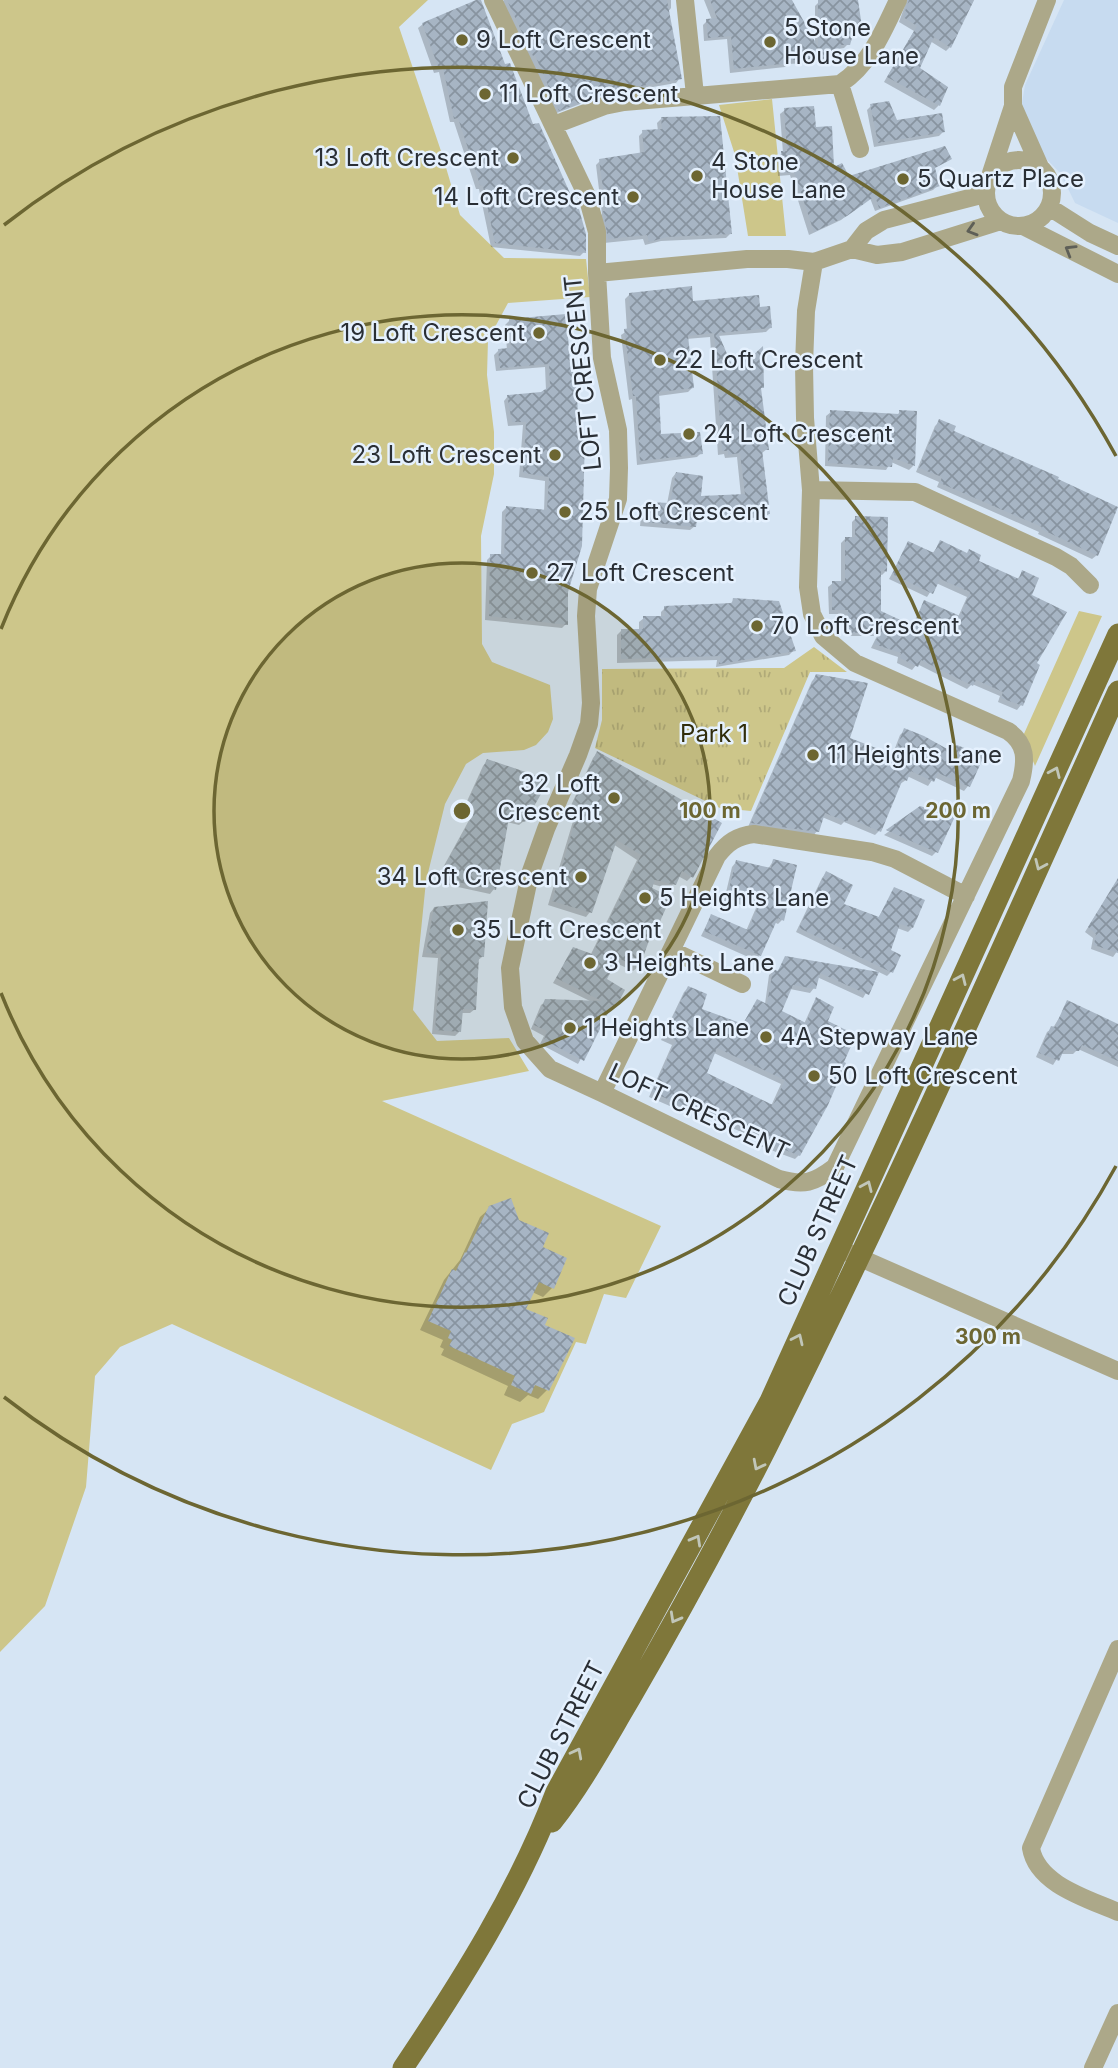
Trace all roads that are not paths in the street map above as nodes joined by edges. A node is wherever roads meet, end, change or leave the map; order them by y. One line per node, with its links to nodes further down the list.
1 (493, 0): 10 (street, LOFT CRESCENT)
2 (685, 0): 8 (street)
3 (898, 0): 7 (street)
4 (1047, 0): 6 (street)
5 (1056, 0): 6 (street)
6 (1035, 27): 9 (street)
7 (840, 84): 8 (street); 11 (street)
8 (695, 95): 10 (street)
9 (1013, 106): 12 (street); 13 (street)
10 (554, 125): 23 (street, LOFT CRESCENT)
11 (860, 149)
12 (1040, 167): 13 (street); 15 (street)
13 (991, 173): 14 (street)
14 (985, 194): 16 (street); 17 (street)
15 (1049, 207): 18 (street); 20 (street)
16 (933, 208): 19 (street); 21 (street)
17 (1001, 221): 18 (street); 19 (street, one-way to 19)
18 (1023, 226): 24 (street, one-way to 18)
19 (942, 239): 21 (street)
20 (1118, 246)
21 (852, 250): 22 (street)
22 (814, 262): 23 (street); 25 (street, LOFT CRESCENT)
23 (597, 273): 32 (street, LOFT CRESCENT)
24 (1118, 274)
25 (811, 490): 26 (street); 29 (street, LOFT CRESCENT)
26 (1090, 585)
27 (1118, 634): 33 (main road, CLUB STREET, one-way to 27)
28 (1118, 691): 34 (main road, CLUB STREET, one-way to 34)
29 (966, 895): 30 (street); 32 (street, LOFT CRESCENT)
30 (673, 951): 31 (street); 32 (street)
31 (742, 984)
32 (602, 1093)
33 (839, 1248): 34 (street); 37 (main road, CLUB STREET, one-way to 33)
34 (859, 1259): 35 (street); 37 (main road, CLUB STREET, one-way to 37)
35 (1118, 1371)
36 (1118, 1649): 38 (street)
37 (539, 1837): 40 (main road, CLUB STREET)
38 (1118, 1912)
39 (1118, 2013): 41 (street)
40 (402, 2068)
41 (1093, 2068)

